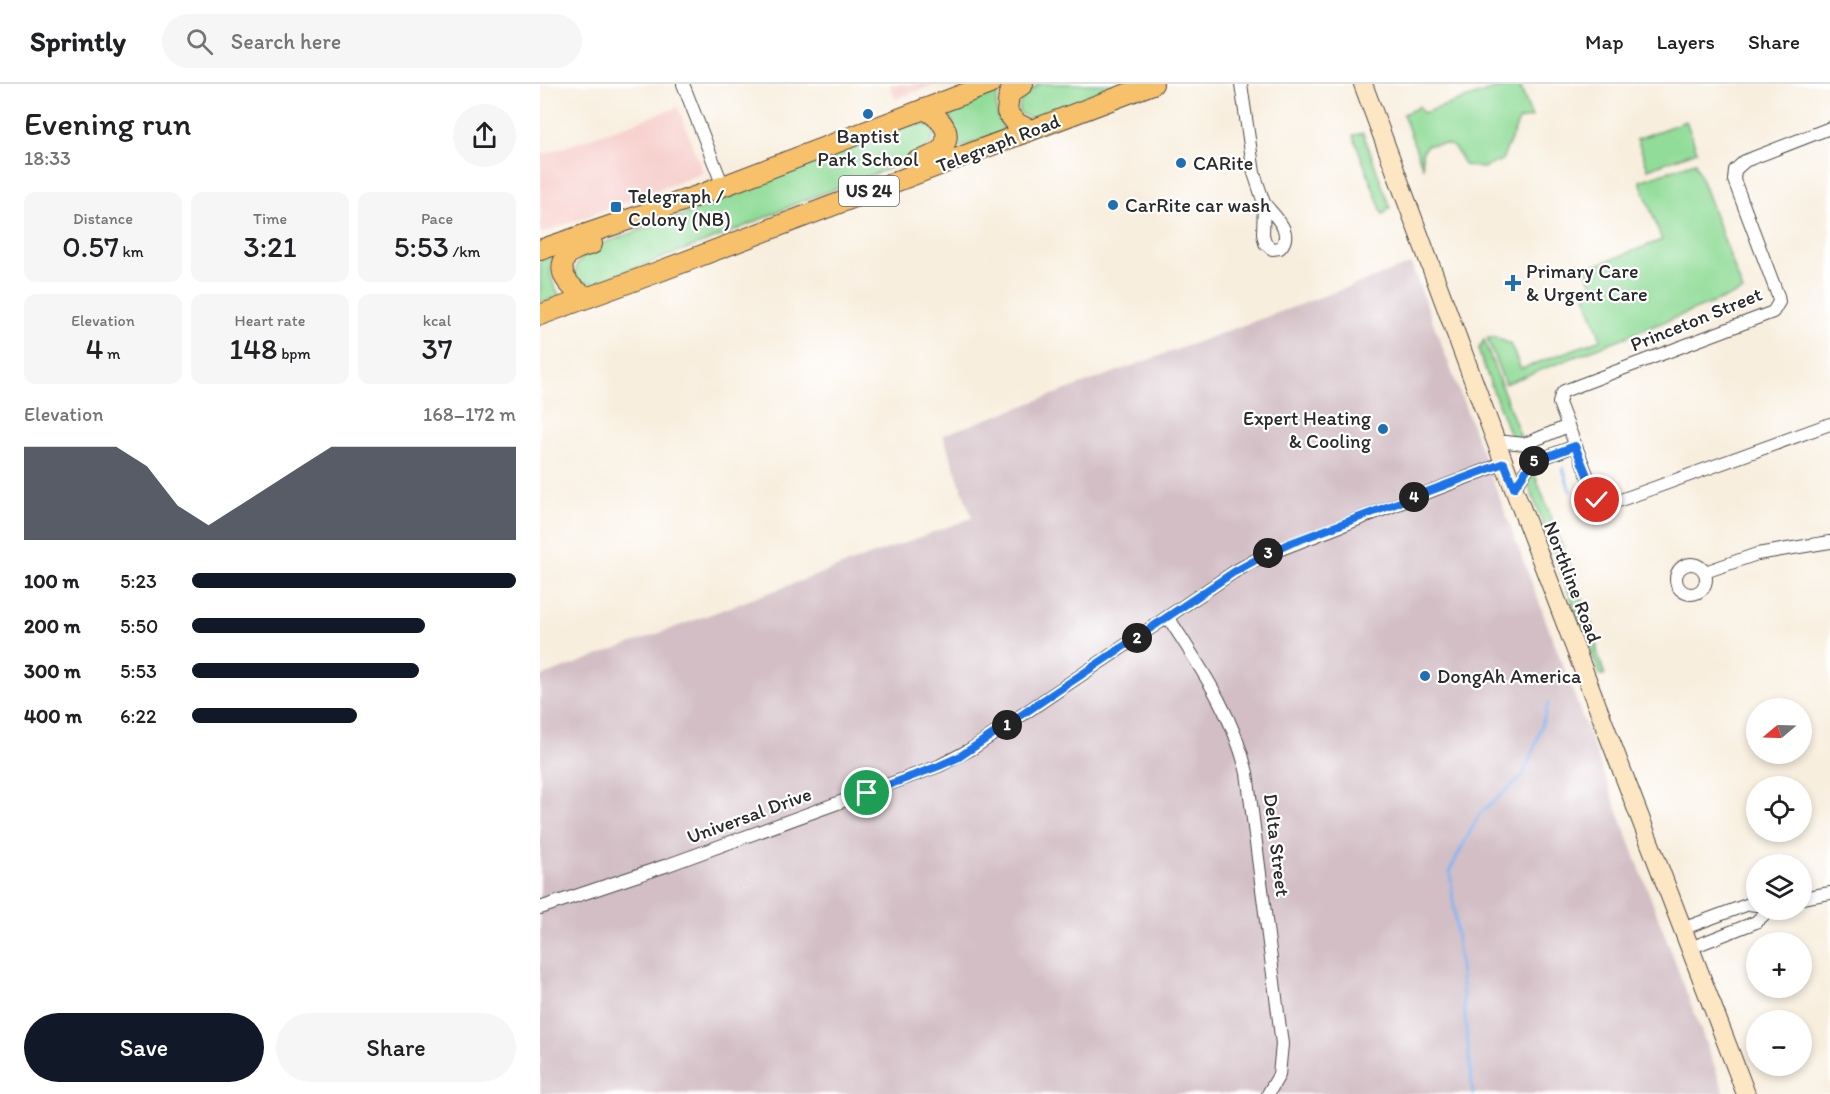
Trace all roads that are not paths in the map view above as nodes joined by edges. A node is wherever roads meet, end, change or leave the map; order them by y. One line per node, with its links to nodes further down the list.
1 (683, 84): 10 (street)
2 (990, 84): 7 (main road)
3 (1023, 84): 9 (main road)
4 (1153, 84): 9 (main road, Telegraph Road / US 24)
5 (1241, 84): 11 (street)
6 (1363, 84): 18 (main road, Northline Road)
7 (924, 109): 10 (main road); 12 (main road)
8 (1830, 128): 17 (street, Princeton Street)
9 (1031, 130): 12 (main road, Telegraph Road / US 24)
10 (731, 183): 13 (main road); 14 (main road)
11 (1264, 203)
12 (759, 232): 14 (main road, Telegraph Road / US 24)
13 (540, 250)
14 (589, 297): 15 (main road, Telegraph Road / US 24)
15 (540, 315)
16 (1830, 424): 19 (street, Princeton Street)
17 (1568, 426): 18 (street); 19 (street, Princeton Street)
18 (1496, 441): 20 (main road, Northline Road)
19 (1575, 446): 21 (street)
20 (1504, 463): 21 (main road, Northline Road); 24 (street, Universal Drive)
21 (1514, 488): 30 (main road, Northline Road)
22 (1830, 542): 23 (street)
23 (1705, 572)
24 (1168, 617): 28 (street, Universal Drive); 32 (street, Delta Street)
25 (1830, 893): 26 (street)
26 (1812, 896)
27 (1746, 905): 30 (street)
28 (540, 908)
29 (1758, 920): 31 (street)
30 (1682, 929): 31 (main road, Northline Road)
31 (1690, 948): 33 (main road, Northline Road)
32 (1268, 1094)
33 (1746, 1094)

